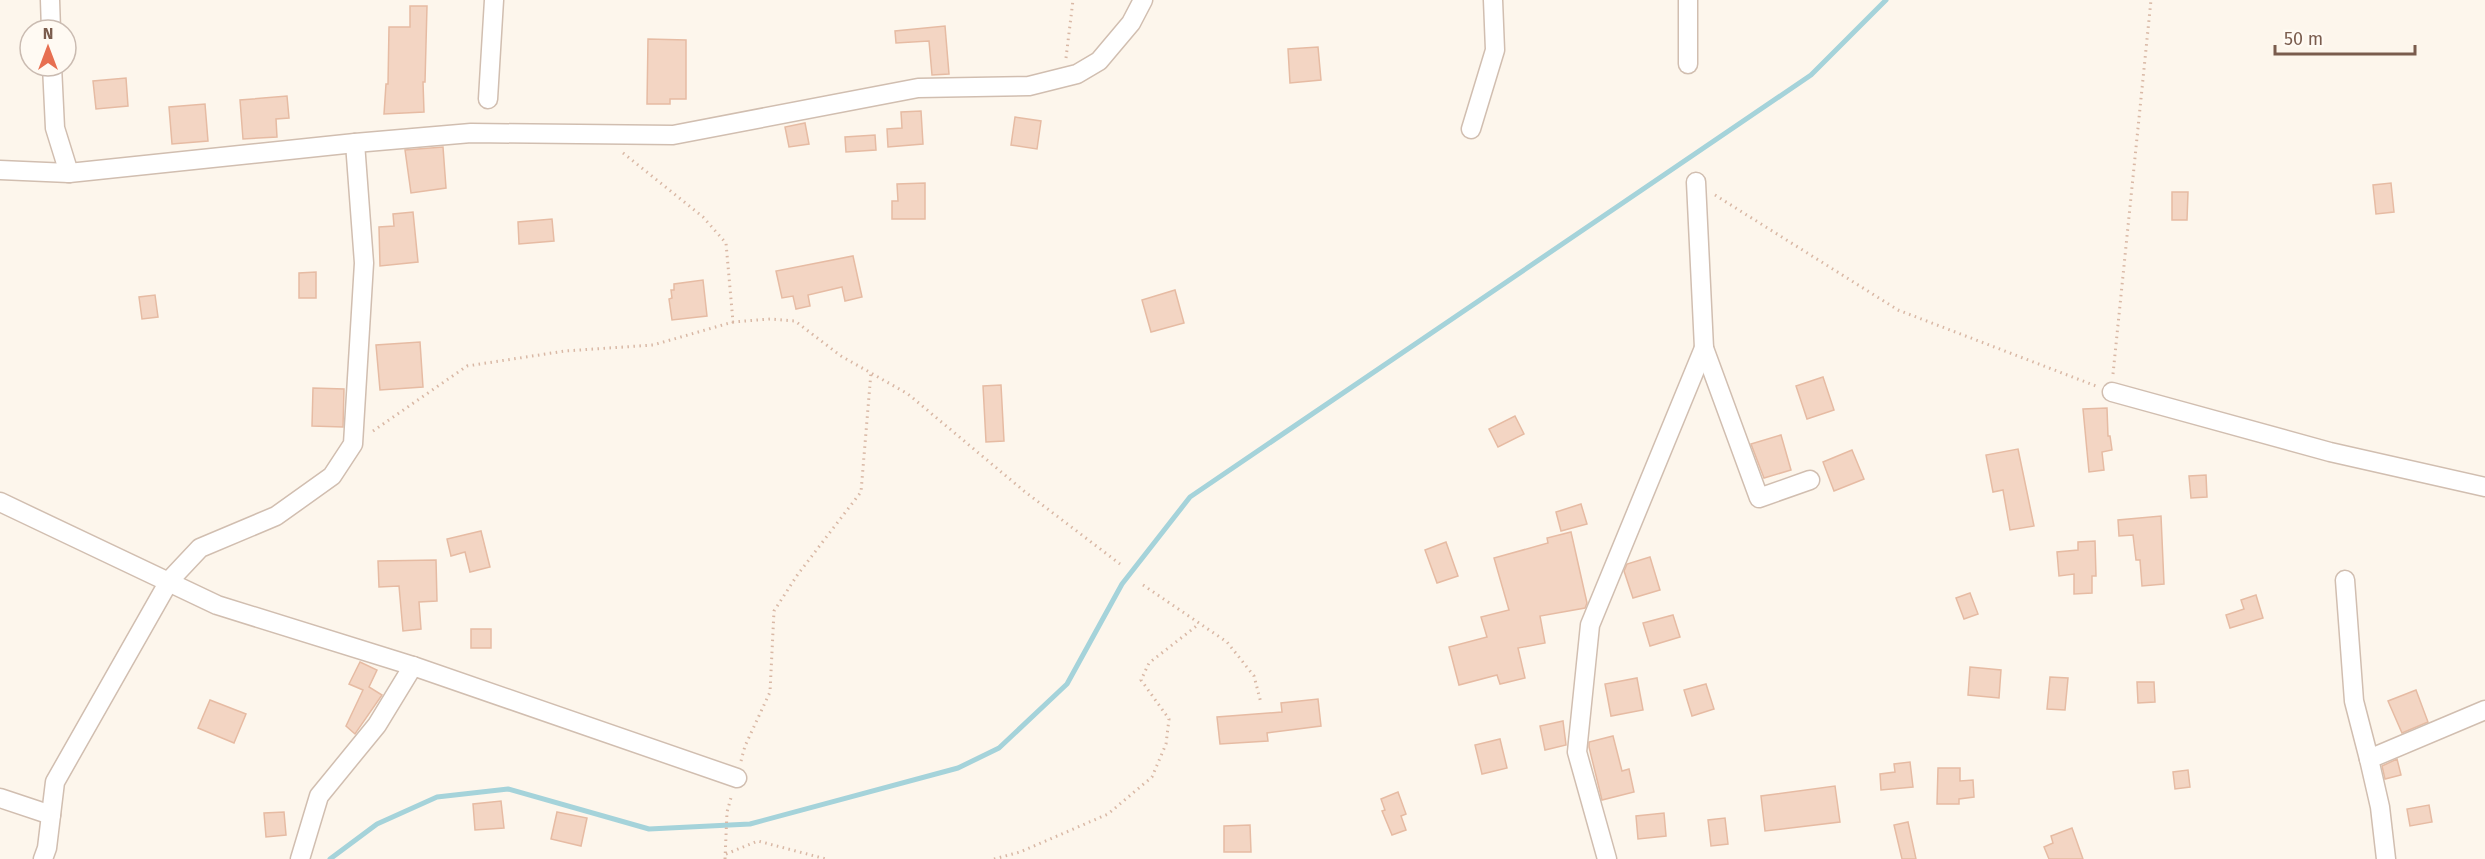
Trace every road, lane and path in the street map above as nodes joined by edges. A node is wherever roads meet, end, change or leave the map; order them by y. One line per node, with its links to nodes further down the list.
1 (50, 0): 8 (street)
2 (494, 0): 12 (street)
3 (1143, 0): 11 (street)
4 (1493, 0): 13 (street)
5 (1688, 0): 9 (street)
6 (2151, 0): 22 (path)
7 (1073, 2): 11 (path)
8 (51, 18)
9 (1688, 64)
10 (53, 78): 17 (street)
11 (1063, 78): 14 (street)
12 (488, 99)
13 (1471, 129)
14 (604, 135): 15 (street); 19 (path)
15 (355, 143): 17 (street); 23 (street)
16 (0, 170): 17 (street)
17 (69, 173)
18 (1696, 182): 20 (street); 22 (path)
19 (734, 322): 21 (path); 23 (path)
20 (1704, 348): 24 (street); 46 (street)
21 (871, 372): 27 (path); 36 (path)
22 (2112, 392): 25 (street)
23 (353, 444): 29 (street)
24 (1810, 480)
25 (2485, 487)
26 (0, 502): 29 (street)
27 (1120, 564)
28 (2345, 580): 35 (street)
29 (168, 582): 32 (street); 39 (street)
30 (1143, 585): 31 (path)
31 (1199, 624): 33 (path); 45 (path)
32 (413, 666): 36 (street); 42 (street)
33 (1261, 703)
34 (2485, 710): 35 (street)
35 (2369, 759): 47 (street)
36 (737, 778)
37 (0, 798): 39 (street)
38 (727, 812): 40 (path)
39 (51, 815): 41 (street)
40 (726, 854): 43 (path); 44 (path)
41 (43, 859)
42 (300, 859)
43 (725, 859)
44 (826, 859)
45 (994, 859)
46 (1607, 859)
47 (2386, 859)

